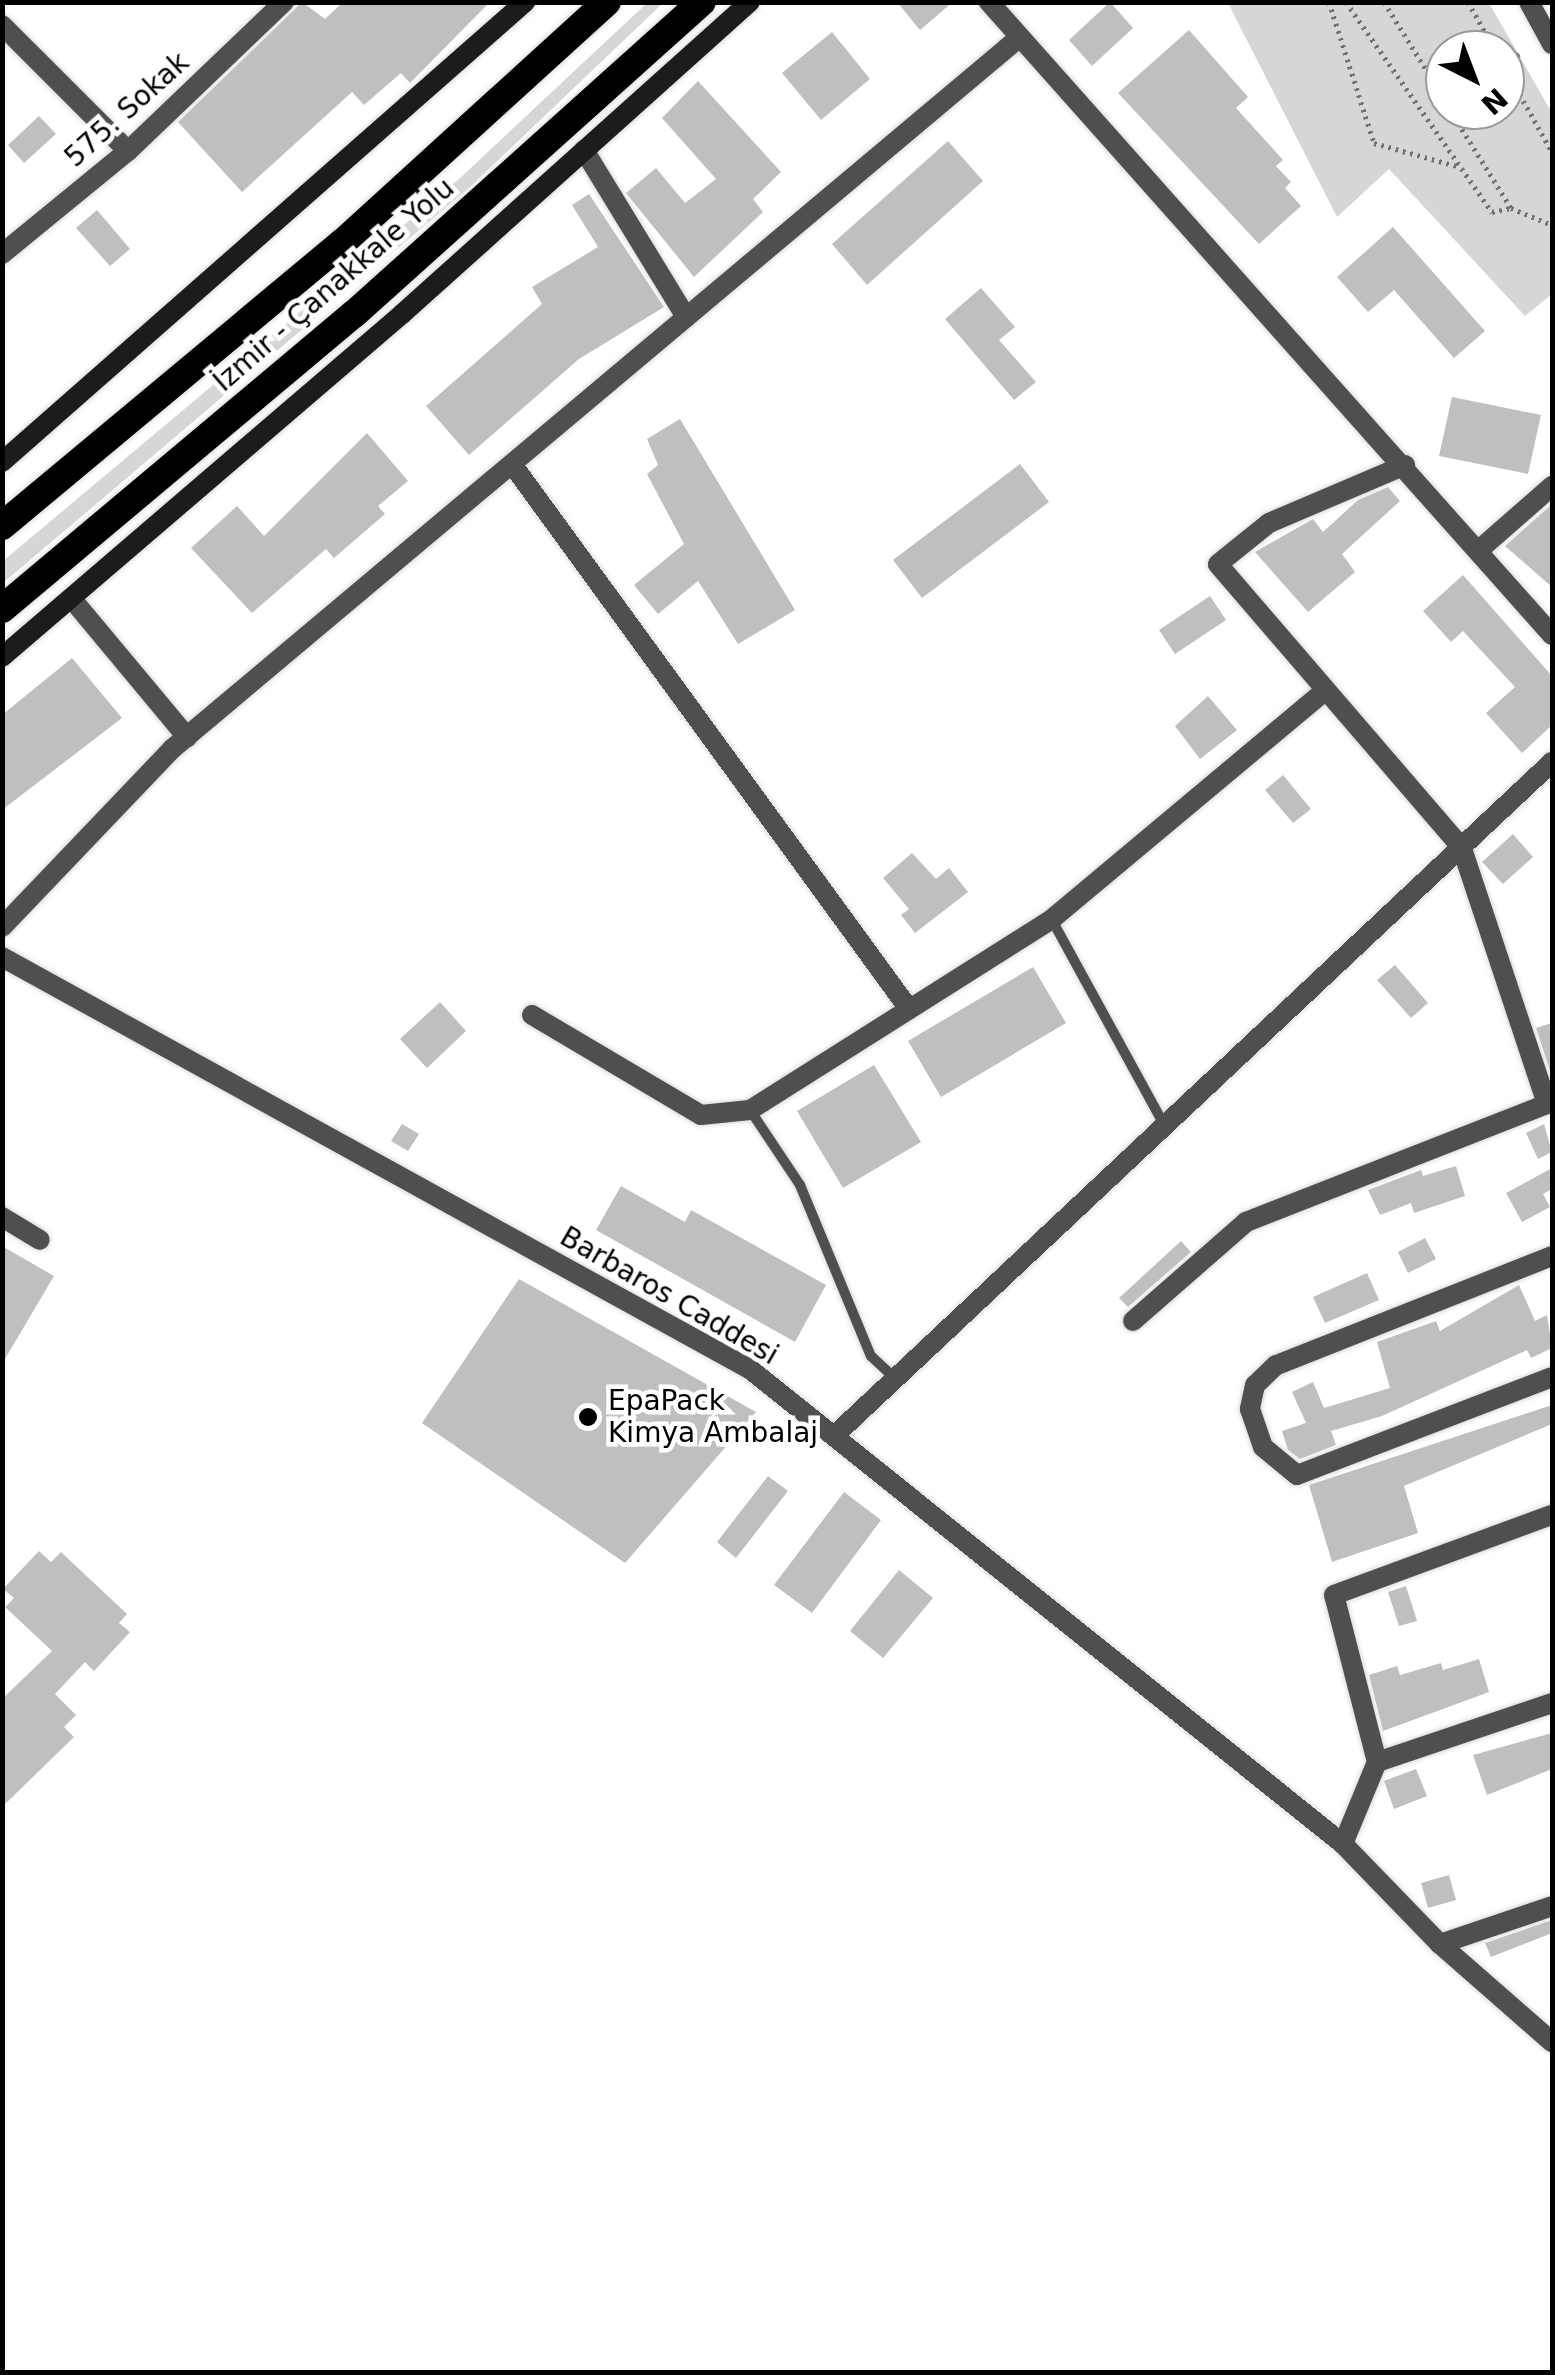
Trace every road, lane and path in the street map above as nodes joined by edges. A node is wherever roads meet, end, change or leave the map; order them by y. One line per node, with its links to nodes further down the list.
1 (525, 2): 27 (main road)
2 (607, 2): 31 (highway, İzmir - Çanakkale Yolu)
3 (702, 2): 34 (highway, İzmir - Çanakkale Yolu)
4 (750, 2): 19 (main road)
5 (989, 2): 14 (street)
6 (1329, 2): 22 (path)
7 (1346, 2): 22 (path)
8 (1384, 2): 16 (path)
9 (1468, 2): 13 (path)
10 (1529, 2): 15 (street)
11 (278, 4): 20 (street, 575. Sokak)
12 (2, 25): 20 (street)
13 (1484, 30)
14 (1020, 37): 26 (street); 29 (street)
15 (1552, 44)
16 (1425, 69)
17 (1525, 103): 21 (path)
18 (1462, 130): 23 (path)
19 (584, 150): 26 (street); 33 (main road)
20 (128, 151): 25 (street, 575. Sokak)
21 (1552, 152)
22 (1462, 168): 23 (path)
23 (1511, 208): 24 (path)
24 (1552, 225)
25 (2, 254)
26 (686, 317): 28 (street)
27 (2, 462)
28 (512, 464): 38 (street); 44 (street)
29 (1405, 464): 32 (street); 37 (street)
30 (1552, 486): 32 (street)
31 (2, 526)
32 (1480, 550): 35 (street)
33 (72, 599): 36 (main road); 38 (street)
34 (2, 608)
35 (1552, 634)
36 (2, 658)
37 (1322, 693): 40 (street); 41 (street)
38 (186, 737): 42 (street)
39 (1552, 762): 40 (street)
40 (1462, 848): 47 (street); 51 (street)
41 (1052, 919): 44 (street); 47 (lane)
42 (2, 927)
43 (2, 957): 54 (street, Barbaros Caddesi)
44 (908, 1009): 46 (street)
45 (532, 1016): 46 (street)
46 (750, 1110): 53 (lane)
47 (1165, 1126): 53 (street)
48 (2, 1216): 49 (street)
49 (40, 1240)
50 (1552, 1256): 52 (street)
51 (1134, 1321)
52 (1552, 1377)
53 (895, 1379): 54 (street)
54 (834, 1436): 58 (street, Barbaros Caddesi)
55 (1552, 1514): 57 (street)
56 (1552, 1704): 57 (street)
57 (1377, 1762): 58 (street)
58 (1344, 1844): 60 (street, Barbaros Caddesi)
59 (1552, 1906): 60 (street)
60 (1440, 1944): 61 (street, Barbaros Caddesi)
61 (1552, 2042)

